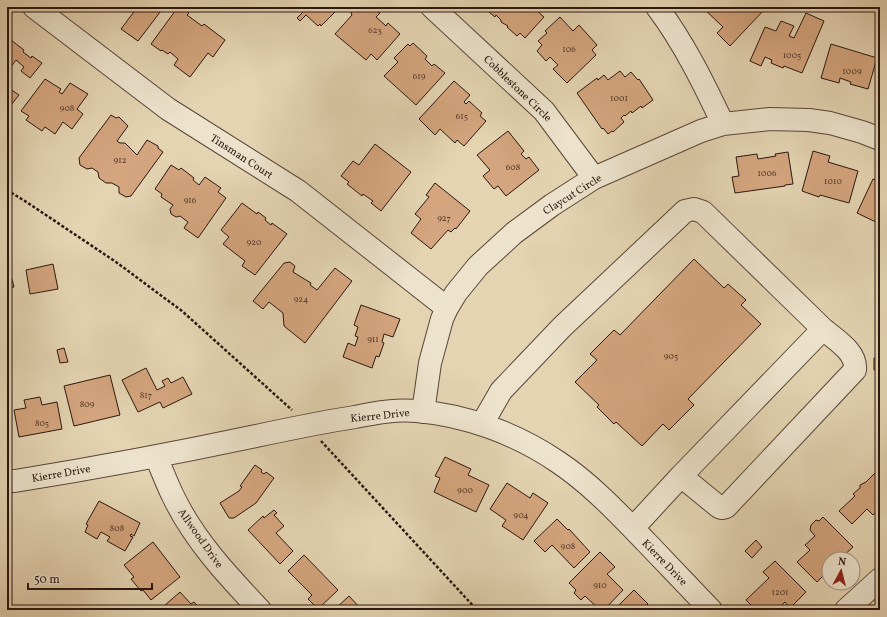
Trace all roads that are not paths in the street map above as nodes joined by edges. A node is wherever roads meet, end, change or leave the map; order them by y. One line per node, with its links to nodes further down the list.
1 (34, 7): 7 (street, Tinsman Court)
2 (432, 7): 6 (street, Cobblestone Circle)
3 (657, 7): 4 (street)
4 (723, 124): 5 (street, Claycut Circle); 6 (street, Claycut Circle)
5 (880, 139)
6 (594, 178): 7 (street, Claycut Circle)
7 (447, 308): 9 (street, Claycut Circle)
8 (823, 329): 10 (street); 12 (street); 12 (street)
9 (423, 412): 10 (street, Kierre Drive); 11 (street, Kierre Drive)
10 (482, 424): 14 (street, Kierre Drive)
11 (156, 457): 13 (street, Kierre Drive); 16 (street, Allwood Drive)
12 (681, 476): 14 (street)
13 (7, 481)
14 (633, 528): 17 (street, Kierre Drive)
15 (880, 579): 18 (street)
16 (260, 610)
17 (711, 610)
18 (846, 610)

